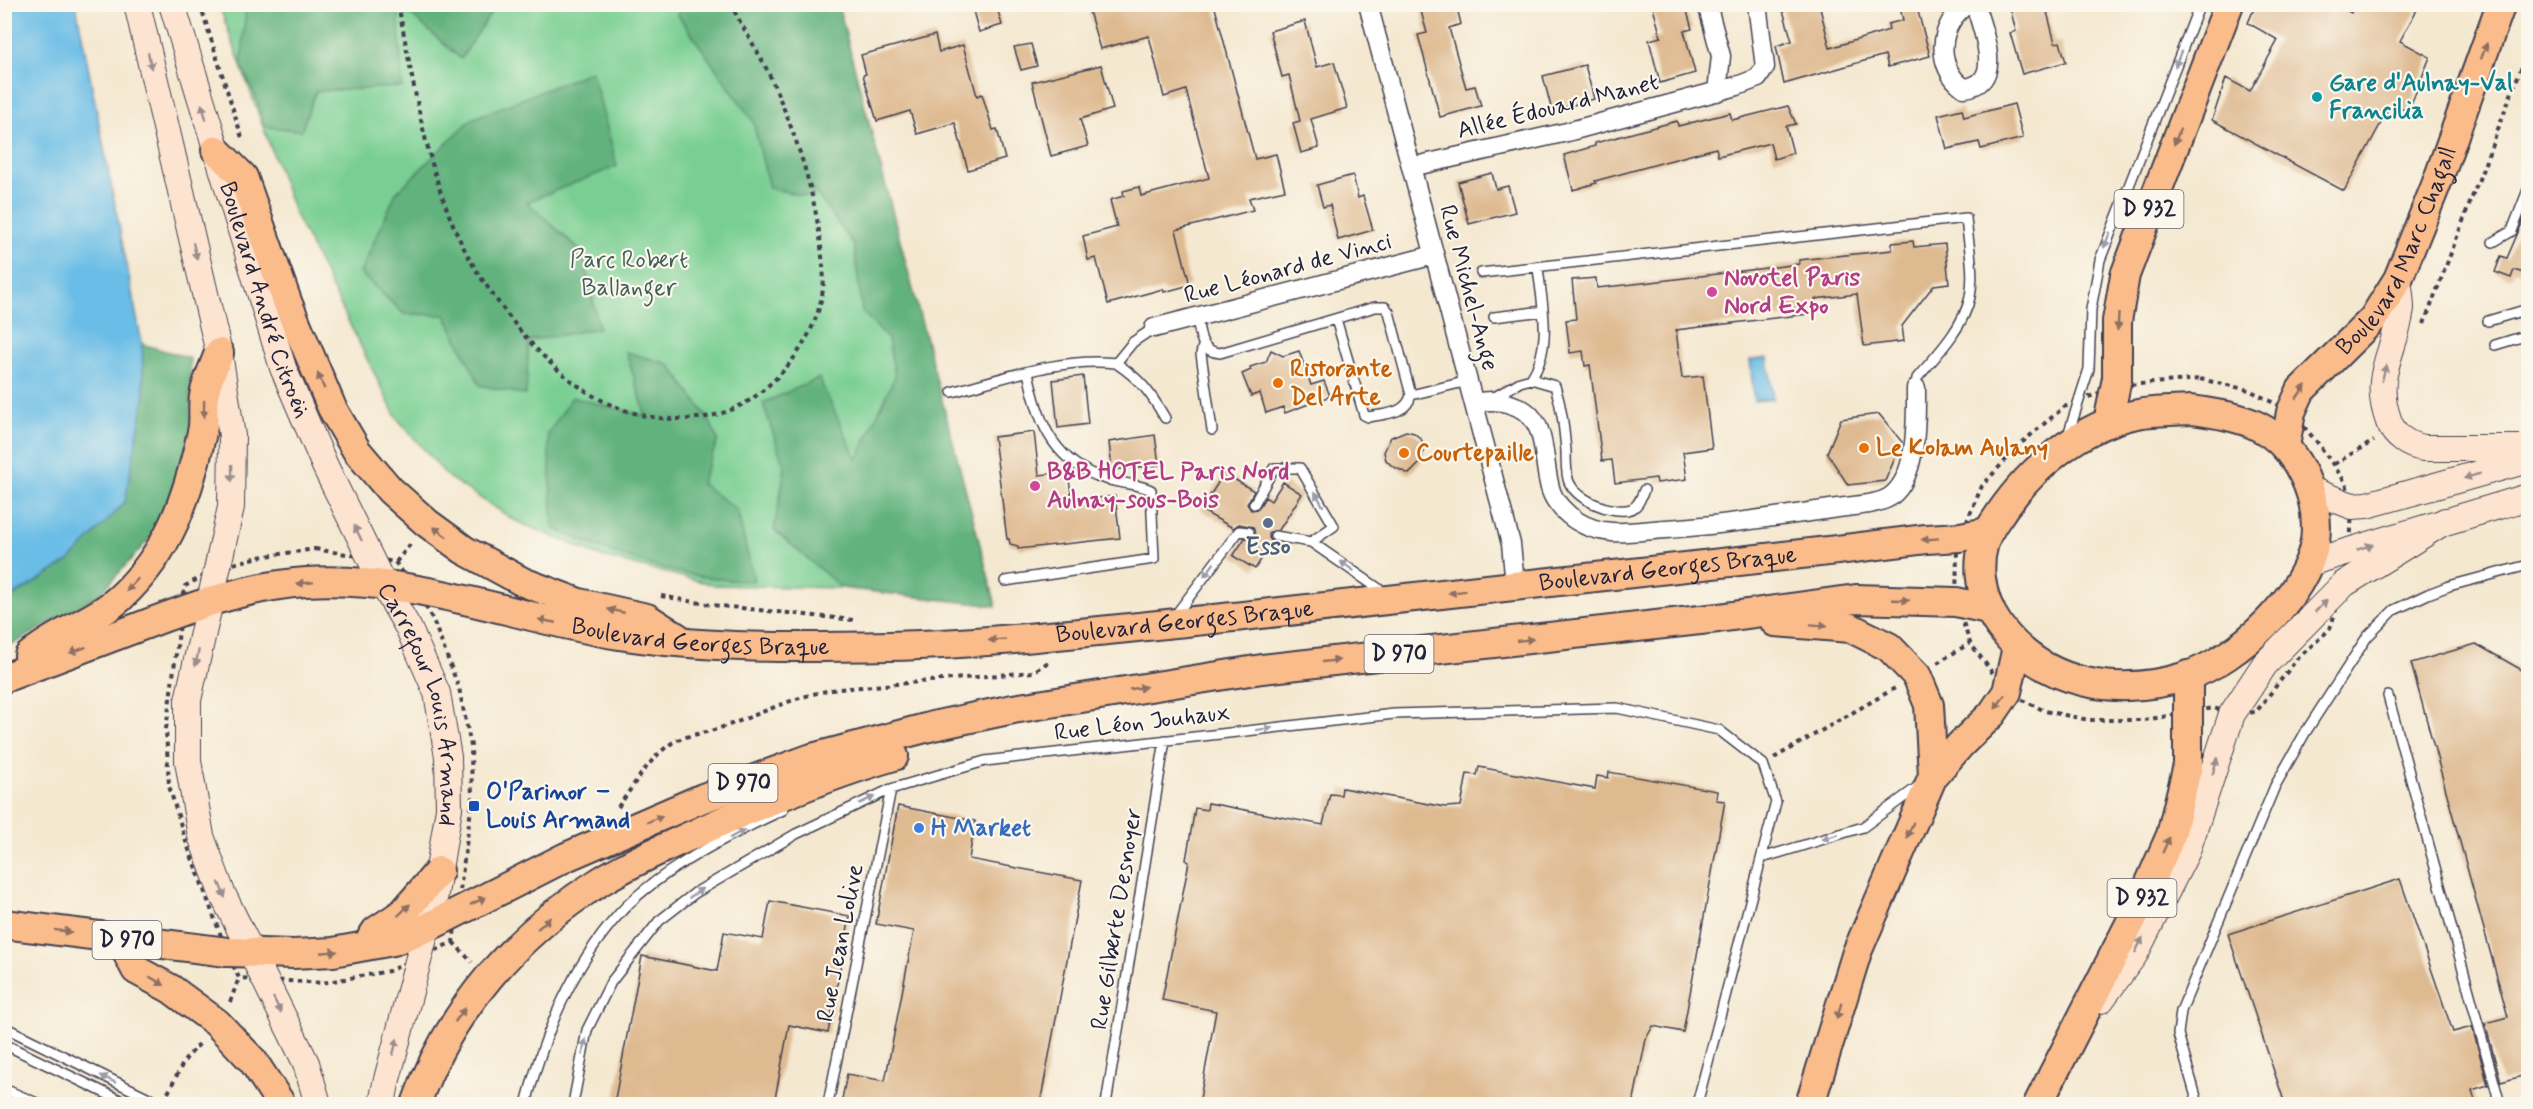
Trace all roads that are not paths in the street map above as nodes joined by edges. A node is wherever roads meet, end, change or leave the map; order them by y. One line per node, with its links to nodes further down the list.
1 (137, 4): 30 (main road, Boulevard André Citroën, one-way to 30)
2 (172, 4): 12 (main road, Boulevard André Citroën, one-way to 2)
3 (1368, 4): 13 (street, Rue Michel-Ange)
4 (1707, 4): 11 (street)
5 (1757, 4): 11 (street, Allée Édouard Manet)
6 (1968, 4): 7 (street)
7 (1975, 4)
8 (2200, 4): 43 (lane, one-way to 43)
9 (2229, 4): 40 (main road, D 932, one-way to 40)
10 (2501, 4): 19 (main road, Boulevard Marc Chagall, one-way to 10)
11 (1717, 92): 13 (street, Allée Édouard Manet)
12 (216, 150): 59 (main road, Boulevard André Citroën, one-way to 12); 65 (main road, one-way to 12)
13 (1411, 167): 16 (street, Rue Michel-Ange)
14 (2529, 190): 15 (lane)
15 (2493, 242)
16 (1434, 255): 23 (street, Rue Léonard de Vinci); 34 (street, Rue Michel-Ange)
17 (1538, 268): 18 (lane); 21 (lane); 35 (lane)
18 (1481, 273)
19 (2398, 279): 42 (main road, Boulevard Marc Chagall, one-way to 19); 44 (main road, one-way to 19)
20 (2529, 309): 25 (lane)
21 (1543, 311): 22 (lane); 33 (lane)
22 (1494, 317)
23 (1197, 318): 26 (street, Rue Léonard de Vinci); 29 (lane)
24 (1336, 319): 29 (lane); 37 (lane); 37 (lane)
25 (2488, 321)
26 (1154, 328): 31 (lane)
27 (2529, 335): 28 (lane)
28 (2495, 345)
29 (1203, 346): 41 (lane)
30 (219, 353): 61 (main road, Boulevard André Citroën, one-way to 61); 68 (main road, one-way to 68)
31 (1116, 363): 32 (lane); 39 (lane)
32 (1028, 372): 36 (lane); 57 (lane)
33 (1531, 379): 38 (lane); 46 (lane)
34 (1468, 381): 37 (lane); 38 (street, Rue Michel-Ange)
35 (1916, 388): 38 (street)
36 (952, 392)
37 (1411, 395)
38 (1483, 401): 58 (street, Rue Michel-Ange)
39 (1165, 418)
40 (2108, 423): 42 (main road); 43 (main road)
41 (1212, 430)
42 (2285, 447): 47 (main road)
43 (2064, 448): 52 (main road)
44 (2529, 448)
45 (2529, 460): 47 (main road, one-way to 47)
46 (1644, 490)
47 (2311, 490): 55 (main road)
48 (2529, 497): 51 (main road)
49 (1254, 504): 54 (lane, one-way to 49)
50 (1245, 520): 64 (lane, one-way to 64)
51 (2445, 521): 55 (main road, one-way to 51); 86 (main road, one-way to 51)
52 (1974, 535): 58 (main road, Boulevard Georges Braque / D 970, one-way to 58); 62 (main road)
53 (1275, 536): 54 (lane)
54 (1311, 542): 60 (lane, one-way to 54)
55 (2308, 563): 67 (main road)
56 (2529, 565): 102 (lane)
57 (1005, 581)
58 (1515, 584): 60 (main road, Boulevard Georges Braque / D 970, one-way to 60)
59 (384, 586): 61 (main road, Carrefour Louis Armand, one-way to 61); 65 (main road, Boulevard Georges Braque / D 970, one-way to 59); 78 (main road, Carrefour Louis Armand)
60 (1395, 600): 64 (main road, Boulevard Georges Braque / D 970)
61 (212, 601): 68 (main road, one-way to 68); 83 (main road, one-way to 83)
62 (1988, 609): 63 (main road, D 970, one-way to 62); 66 (main road)
63 (1718, 618): 70 (main road, D 970, one-way to 63); 73 (main road, one-way to 73)
64 (1168, 624): 65 (main road, Boulevard Georges Braque / D 970, one-way to 65)
65 (688, 643)
66 (2017, 647): 67 (main road); 73 (main road, one-way to 73)
67 (2188, 675): 86 (main road, D 932, one-way to 67)
68 (5, 678)
69 (2388, 696): 103 (lane)
70 (1080, 697): 72 (main road); 80 (main road, D 970, one-way to 70)
71 (1165, 740): 75 (lane, Rue Léon Jouhaux); 77 (lane, Rue Léon Jouhaux, one-way to 77); 98 (lane, Rue Gilberte Desnoyer)
72 (863, 765): 74 (lane); 94 (main road, one-way to 72)
73 (1933, 776): 77 (lane, one-way to 77); 100 (main road, one-way to 100)
74 (830, 789)
75 (891, 789): 96 (lane, Rue Léon Jouhaux, one-way to 75); 97 (lane, Rue Jean Lolive)
76 (788, 808): 95 (lane, one-way to 76)
77 (1762, 858): 99 (lane)
78 (439, 871): 80 (main road, Carrefour Louis Armand); 82 (main road, one-way to 78)
79 (4, 924): 81 (main road, D 970, one-way to 81)
80 (426, 928): 82 (main road); 93 (main road, one-way to 80)
81 (120, 939): 83 (main road, D 970); 91 (main road, one-way to 91)
82 (366, 946): 83 (main road, one-way to 82)
83 (238, 952): 92 (main road, one-way to 92)
84 (4, 1027): 90 (lane, one-way to 84)
85 (4, 1044): 89 (lane)
86 (2069, 1044): 101 (main road, D 932)
87 (4, 1089): 88 (lane)
88 (39, 1104)
89 (128, 1104)
90 (157, 1104)
91 (281, 1104)
92 (318, 1104)
93 (382, 1104)
94 (416, 1104)
95 (526, 1104)
96 (573, 1104)
97 (828, 1104)
98 (1106, 1104)
99 (1697, 1104)
100 (1810, 1104)
101 (2038, 1104)
102 (2198, 1104)
103 (2500, 1104)

